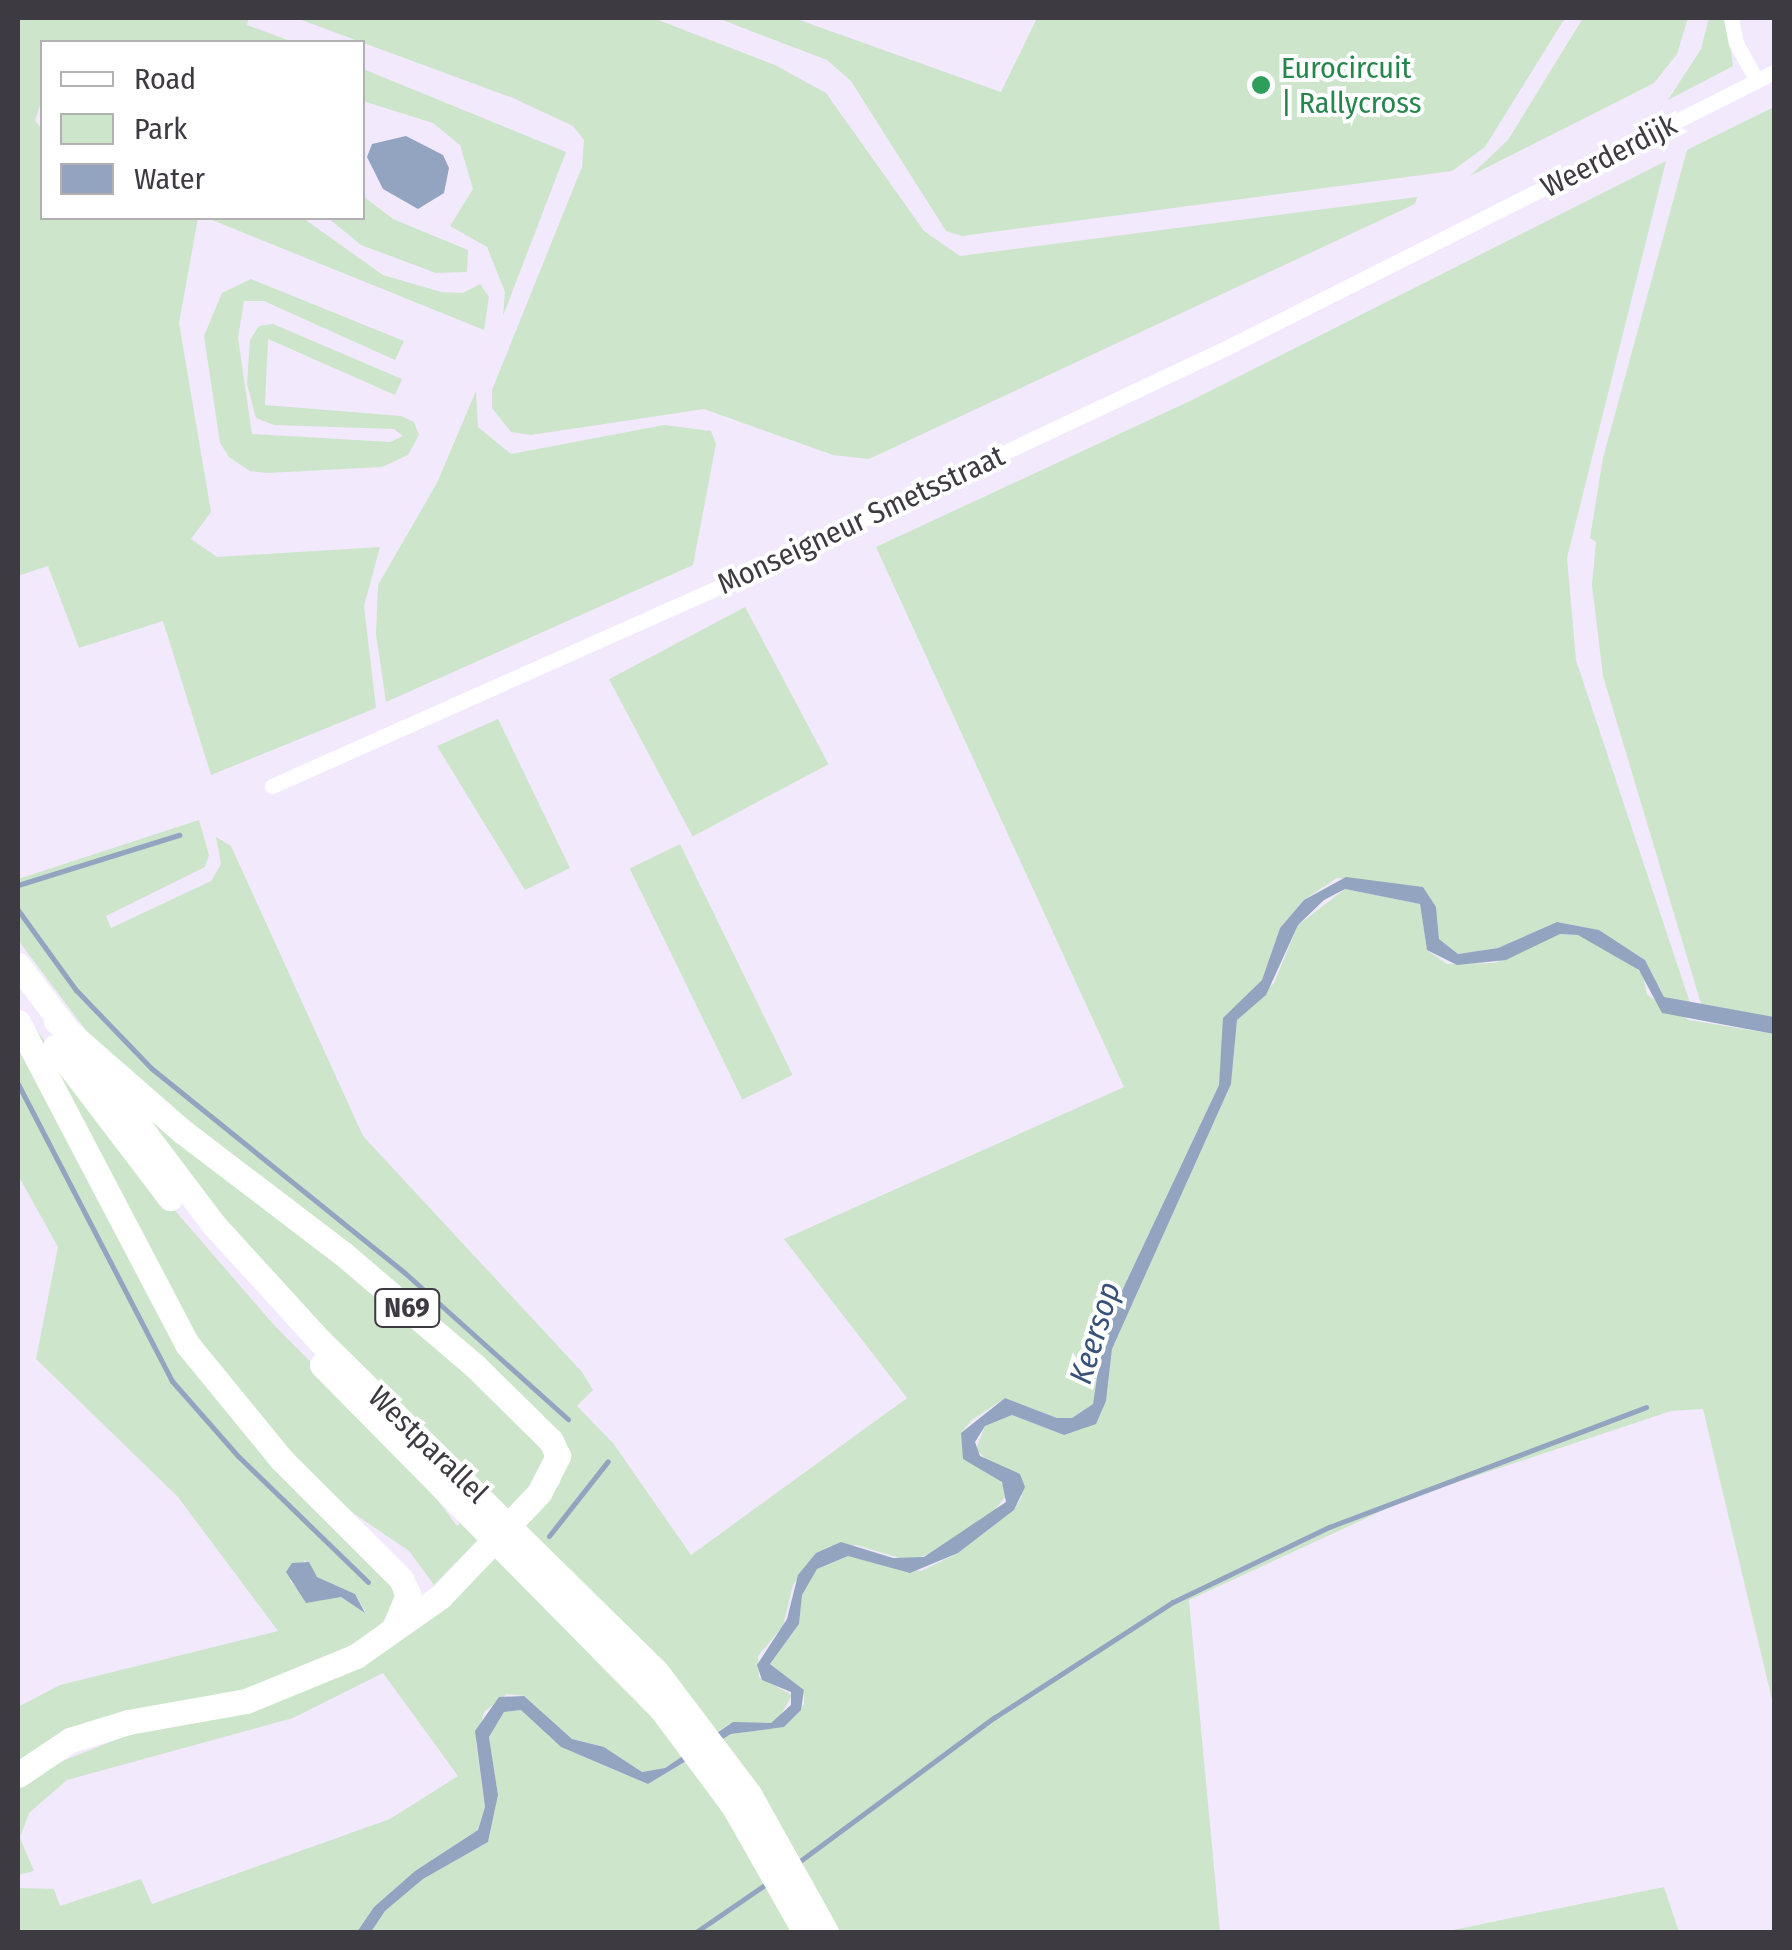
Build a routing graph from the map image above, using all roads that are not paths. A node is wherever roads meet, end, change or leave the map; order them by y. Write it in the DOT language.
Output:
graph roads {
  1 [pos="1731,18"];
  2 [pos="1774,72"];
  3 [pos="1758,81"];
  4 [pos="1444,242"];
  5 [pos="272,786"];
  6 [pos="18,964"];
  7 [pos="18,994"];
  8 [pos="56,1021"];
  9 [pos="18,1022"];
  10 [pos="465,1496"];
  11 [pos="395,1627"];
  12 [pos="18,1774"];
  13 [pos="805,1932"];
  14 [pos="826,1932"];
  1 -- 3 [label="street"];
  2 -- 3 [label="street, Weerderdijk"];
  3 -- 4 [label="street, Weerderdijk"];
  4 -- 5 [label="street, Monseigneur Smetsstraat"];
  6 -- 8 [label="main road, Westparallel / N69"];
  7 -- 10 [label="main road, Westparallel / N69"];
  8 -- 10 [label="main road, Westparallel / N69"];
  8 -- 11 [label="main road, N69"];
  9 -- 11 [label="main road"];
  10 -- 13 [label="main road, Westparallel / N69"];
  10 -- 14 [label="main road, Westparallel / N69"];
  11 -- 12 [label="main road, N69"];
}
